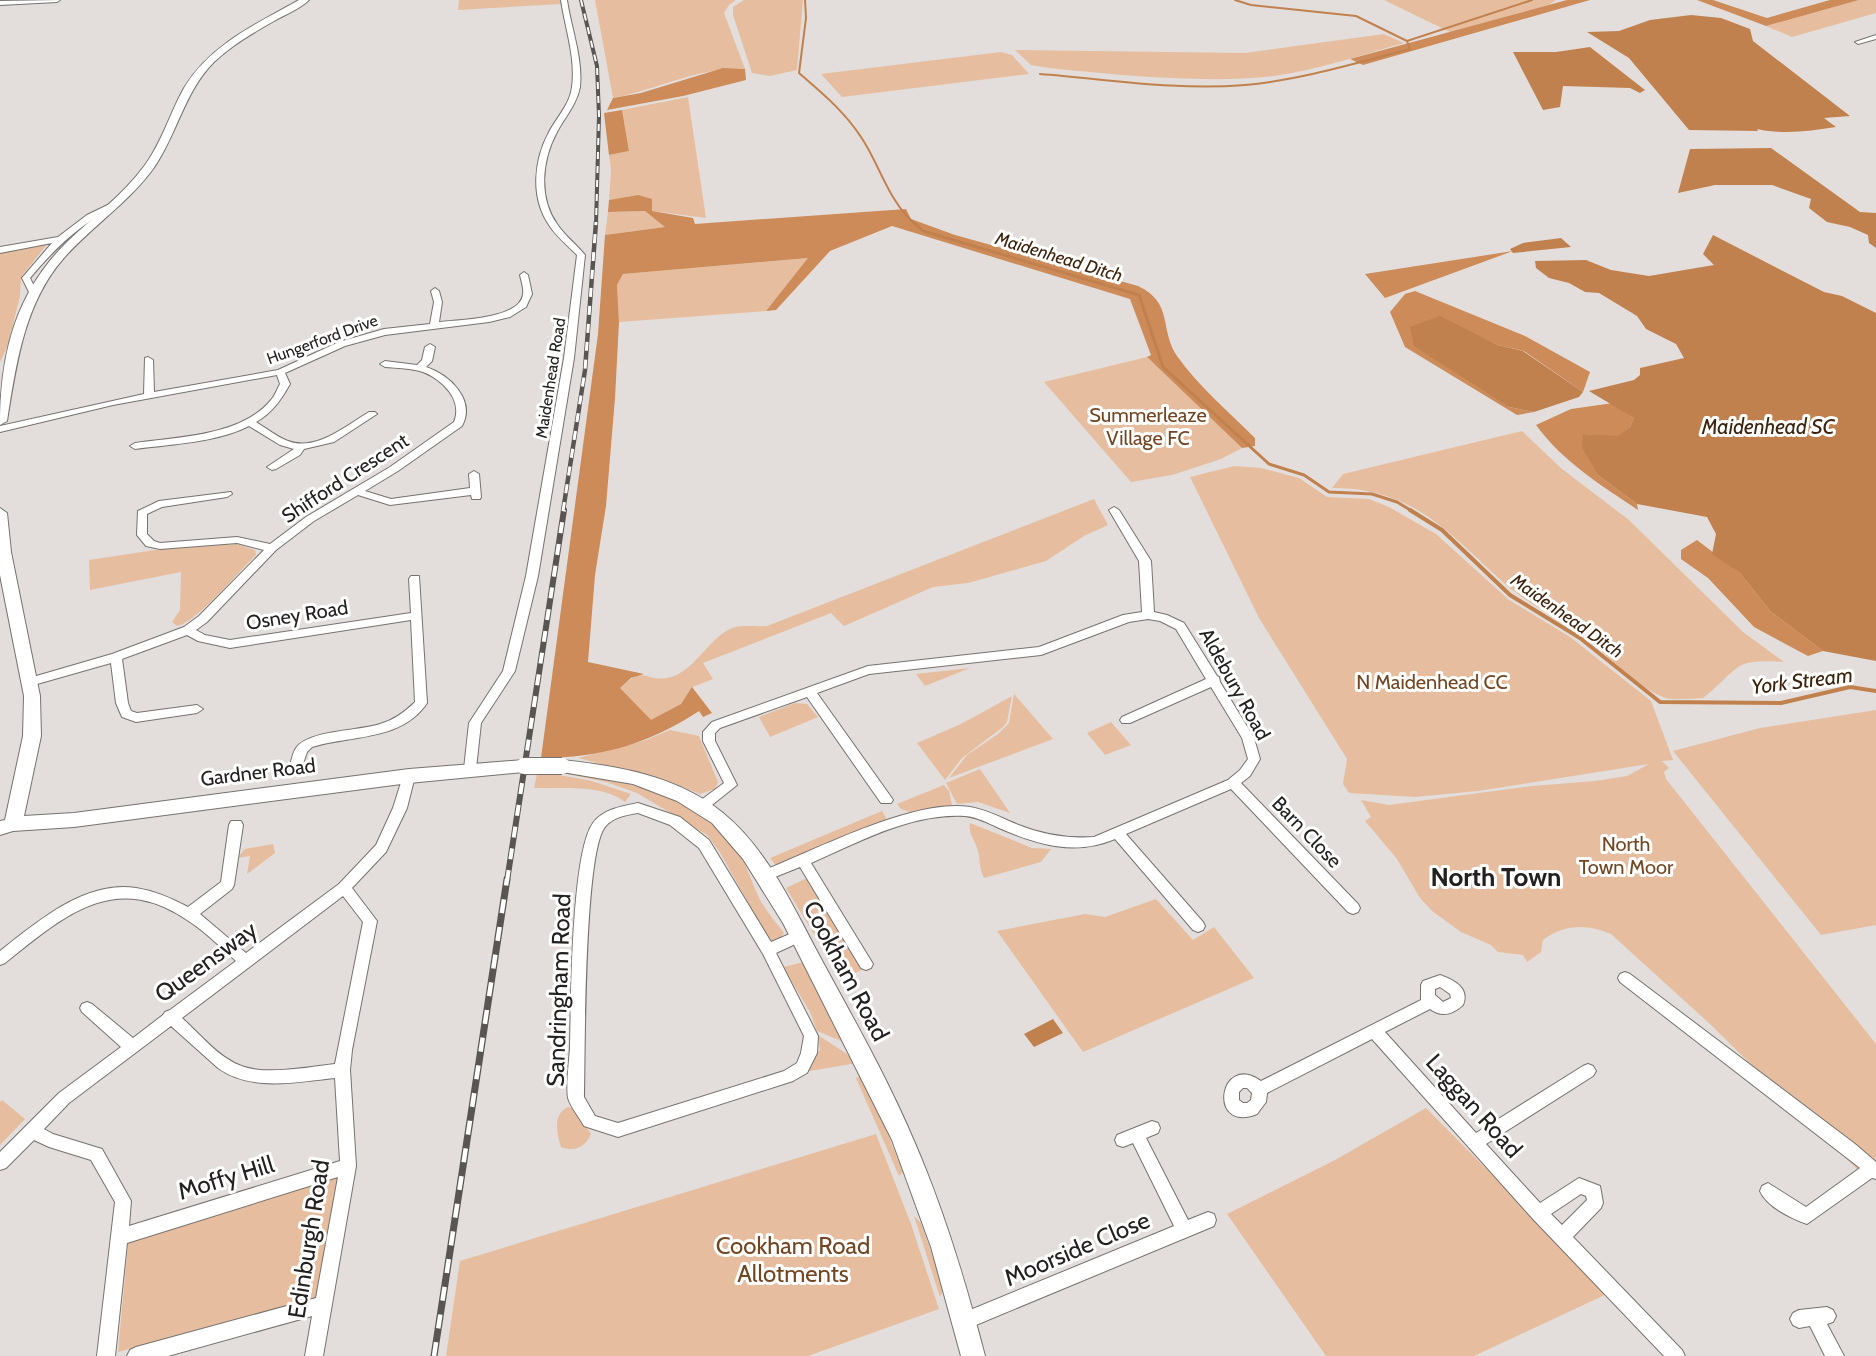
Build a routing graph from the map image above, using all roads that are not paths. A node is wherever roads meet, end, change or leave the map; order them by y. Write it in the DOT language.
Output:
graph roads {
  1 [pos="57,0"];
  2 [pos="305,0"];
  3 [pos="564,0"];
  4 [pos="0,3"];
  5 [pos="1876,37"];
  6 [pos="1858,42"];
  7 [pos="118,202"];
  8 [pos="60,239"];
  9 [pos="0,250"];
  10 [pos="524,274"];
  11 [pos="435,291"];
  12 [pos="34,294"];
  13 [pos="434,324"];
  14 [pos="430,347"];
  15 [pos="148,360"];
  16 [pos="386,364"];
  17 [pos="420,368"];
  18 [pos="280,372"];
  19 [pos="149,395"];
  20 [pos="372,414"];
  21 [pos="349,416"];
  22 [pos="0,421"];
  23 [pos="360,421"];
  24 [pos="250,422"];
  25 [pos="0,429"];
  26 [pos="135,446"];
  27 [pos="300,447"];
  28 [pos="272,467"];
  29 [pos="474,474"];
  30 [pos="356,491"];
  31 [pos="227,494"];
  32 [pos="1114,510"];
  33 [pos="0,513"];
  34 [pos="272,548"];
  35 [pos="415,579"];
  36 [pos="1148,615"];
  37 [pos="415,616"];
  38 [pos="188,630"];
  39 [pos="116,657"];
  40 [pos="1215,680"];
  41 [pos="30,682"];
  42 [pos="809,690"];
  43 [pos="197,710"];
  44 [pos="1126,720"];
  45 [pos="524,766"];
  46 [pos="470,769"];
  47 [pos="295,770"];
  48 [pos="409,776"];
  49 [pos="1233,783"];
  50 [pos="886,800"];
  51 [pos="702,806"];
  52 [pos="236,825"];
  53 [pos="6,826"];
  54 [pos="1118,834"];
  55 [pos="804,862"];
  56 [pos="765,876"];
  57 [pos="344,888"];
  58 [pos="1353,908"];
  59 [pos="189,914"];
  60 [pos="1198,926"];
  61 [pos="799,936"];
  62 [pos="768,950"];
  63 [pos="0,959"];
  64 [pos="245,961"];
  65 [pos="866,964"];
  66 [pos="1624,978"];
  67 [pos="1430,1002"];
  68 [pos="87,1008"];
  69 [pos="170,1016"];
  70 [pos="1374,1031"];
  71 [pos="130,1045"];
  72 [pos="342,1070"];
  73 [pos="1588,1071"];
  74 [pos="1258,1090"];
  75 [pos="31,1130"];
  76 [pos="1137,1134"];
  77 [pos="1475,1142"];
  78 [pos="0,1163"];
  79 [pos="348,1166"];
  80 [pos="1874,1171"];
  81 [pos="1768,1191"];
  82 [pos="1539,1213"];
  83 [pos="1208,1220"];
  84 [pos="1184,1230"];
  85 [pos="119,1237"];
  86 [pos="1562,1237"];
  87 [pos="324,1305"];
  88 [pos="1813,1318"];
  89 [pos="964,1321"];
  90 [pos="106,1356"];
  91 [pos="136,1356"];
  92 [pos="314,1356"];
  93 [pos="973,1356"];
  94 [pos="1676,1356"];
  95 [pos="1835,1356"];
  1 -- 4 [label="street"];
  2 -- 7 [label="main road"];
  3 -- 46 [label="street, Maidenhead Road"];
  5 -- 6 [label="street"];
  7 -- 8 [label="street"];
  7 -- 12 [label="main road"];
  8 -- 9 [label="street"];
  8 -- 12 [label="street"];
  10 -- 13 [label="street, Hungerford Drive"];
  11 -- 13 [label="street"];
  12 -- 22 [label="main road"];
  13 -- 18 [label="street, Hungerford Drive"];
  14 -- 17 [label="street"];
  15 -- 19 [label="street"];
  16 -- 17 [label="street, Shifford Crescent"];
  17 -- 30 [label="street, Shifford Crescent"];
  18 -- 19 [label="street, Hungerford Drive"];
  18 -- 24 [label="street"];
  19 -- 25 [label="street, Hungerford Drive"];
  20 -- 23 [label="street"];
  21 -- 23 [label="street"];
  23 -- 27 [label="street"];
  24 -- 26 [label="street"];
  24 -- 27 [label="street"];
  27 -- 28 [label="street"];
  29 -- 30 [label="street"];
  30 -- 34 [label="street, Shifford Crescent"];
  31 -- 34 [label="street"];
  32 -- 36 [label="street"];
  33 -- 41 [label="main road"];
  34 -- 38 [label="street, Shifford Crescent"];
  35 -- 37 [label="street"];
  36 -- 40 [label="street, Aldebury Road"];
  36 -- 42 [label="street"];
  37 -- 38 [label="street, Osney Road"];
  37 -- 47 [label="street"];
  38 -- 39 [label="street, Shifford Crescent"];
  39 -- 41 [label="street, Shifford Crescent"];
  39 -- 43 [label="street"];
  40 -- 44 [label="street"];
  40 -- 49 [label="street, Aldebury Road"];
  41 -- 53 [label="main road"];
  42 -- 50 [label="street"];
  42 -- 51 [label="street"];
  45 -- 46 [label="main road, Gardner Road"];
  45 -- 51 [label="main road, Cookham Road, bridge"];
  46 -- 48 [label="main road, Gardner Road"];
  48 -- 53 [label="main road, Gardner Road"];
  48 -- 57 [label="street, Queensway"];
  49 -- 54 [label="street, Aldebury Road"];
  49 -- 58 [label="street, Barn Close"];
  51 -- 56 [label="main road, Cookham Road"];
  52 -- 59 [label="street"];
  54 -- 55 [label="street, Aldebury Road"];
  54 -- 60 [label="street"];
  55 -- 56 [label="street, Aldebury Road"];
  55 -- 65 [label="street"];
  56 -- 61 [label="main road, Cookham Road"];
  57 -- 64 [label="street, Queensway"];
  57 -- 72 [label="street, Edinburgh Road"];
  59 -- 63 [label="street"];
  59 -- 64 [label="street"];
  61 -- 62 [label="street"];
  61 -- 89 [label="main road, Cookham Road"];
  62 -- 62 [label="street, Sandringham Road"];
  64 -- 69 [label="street, Queensway"];
  66 -- 80 [label="street"];
  67 -- 70 [label="street"];
  68 -- 71 [label="street"];
  69 -- 71 [label="street, Queensway"];
  69 -- 72 [label="street"];
  70 -- 74 [label="street"];
  70 -- 77 [label="street, Laggan Road"];
  71 -- 75 [label="street, Queensway"];
  72 -- 79 [label="street, Edinburgh Road"];
  73 -- 77 [label="street"];
  75 -- 78 [label="street, Queensway"];
  75 -- 85 [label="street"];
  76 -- 84 [label="street"];
  77 -- 82 [label="street, Laggan Road"];
  79 -- 85 [label="street, Moffy Hill"];
  79 -- 87 [label="street, Edinburgh Road"];
  80 -- 81 [label="street"];
  82 -- 86 [label="street, Laggan Road"];
  82 -- 86 [label="street"];
  83 -- 84 [label="street, Moorside Close"];
  84 -- 89 [label="street, Moorside Close"];
  85 -- 90 [label="street"];
  86 -- 94 [label="street, Laggan Road"];
  87 -- 91 [label="street"];
  87 -- 92 [label="street, Edinburgh Road"];
  88 -- 95 [label="street"];
  89 -- 93 [label="main road, Cookham Road"];
}
